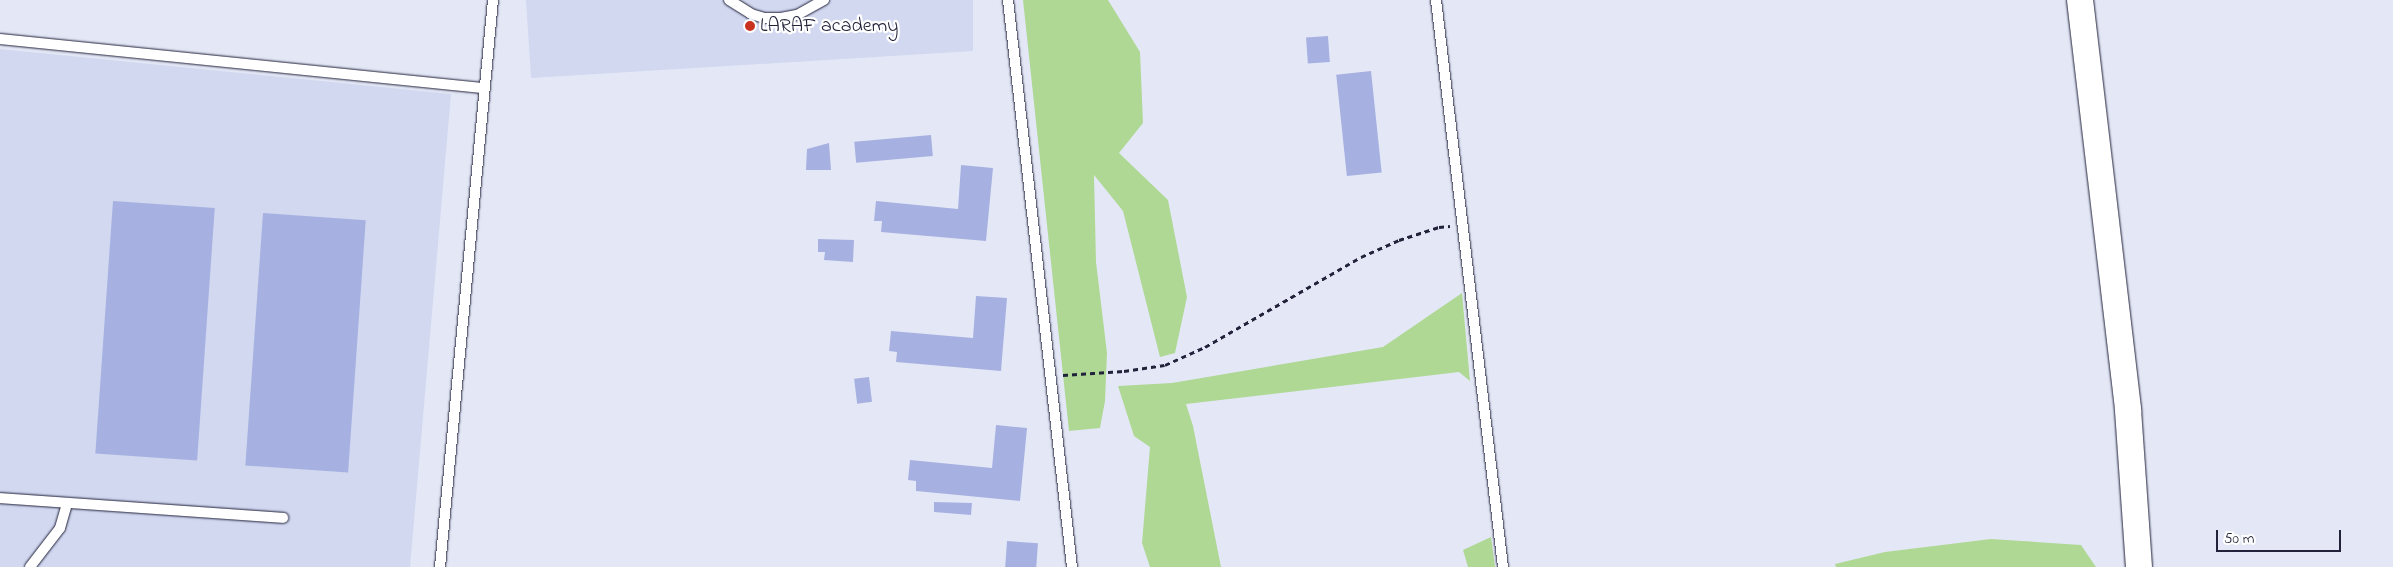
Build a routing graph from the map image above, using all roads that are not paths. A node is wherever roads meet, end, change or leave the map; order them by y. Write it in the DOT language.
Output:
graph roads {
  1 [pos="493,0"];
  2 [pos="729,0"];
  3 [pos="824,0"];
  4 [pos="1008,0"];
  5 [pos="1436,0"];
  6 [pos="2080,0"];
  7 [pos="0,39"];
  8 [pos="485,88"];
  9 [pos="0,498"];
  10 [pos="67,503"];
  11 [pos="284,518"];
  12 [pos="30,567"];
  13 [pos="440,567"];
  14 [pos="1072,567"];
  15 [pos="1503,567"];
  16 [pos="2139,567"];
  1 -- 8 [label="lane"];
  2 -- 3 [label="lane"];
  4 -- 14 [label="lane"];
  5 -- 15 [label="lane"];
  6 -- 16 [label="street"];
  7 -- 8 [label="lane"];
  8 -- 13 [label="lane"];
  9 -- 10 [label="lane"];
  10 -- 11 [label="lane"];
  10 -- 12 [label="lane"];
}
